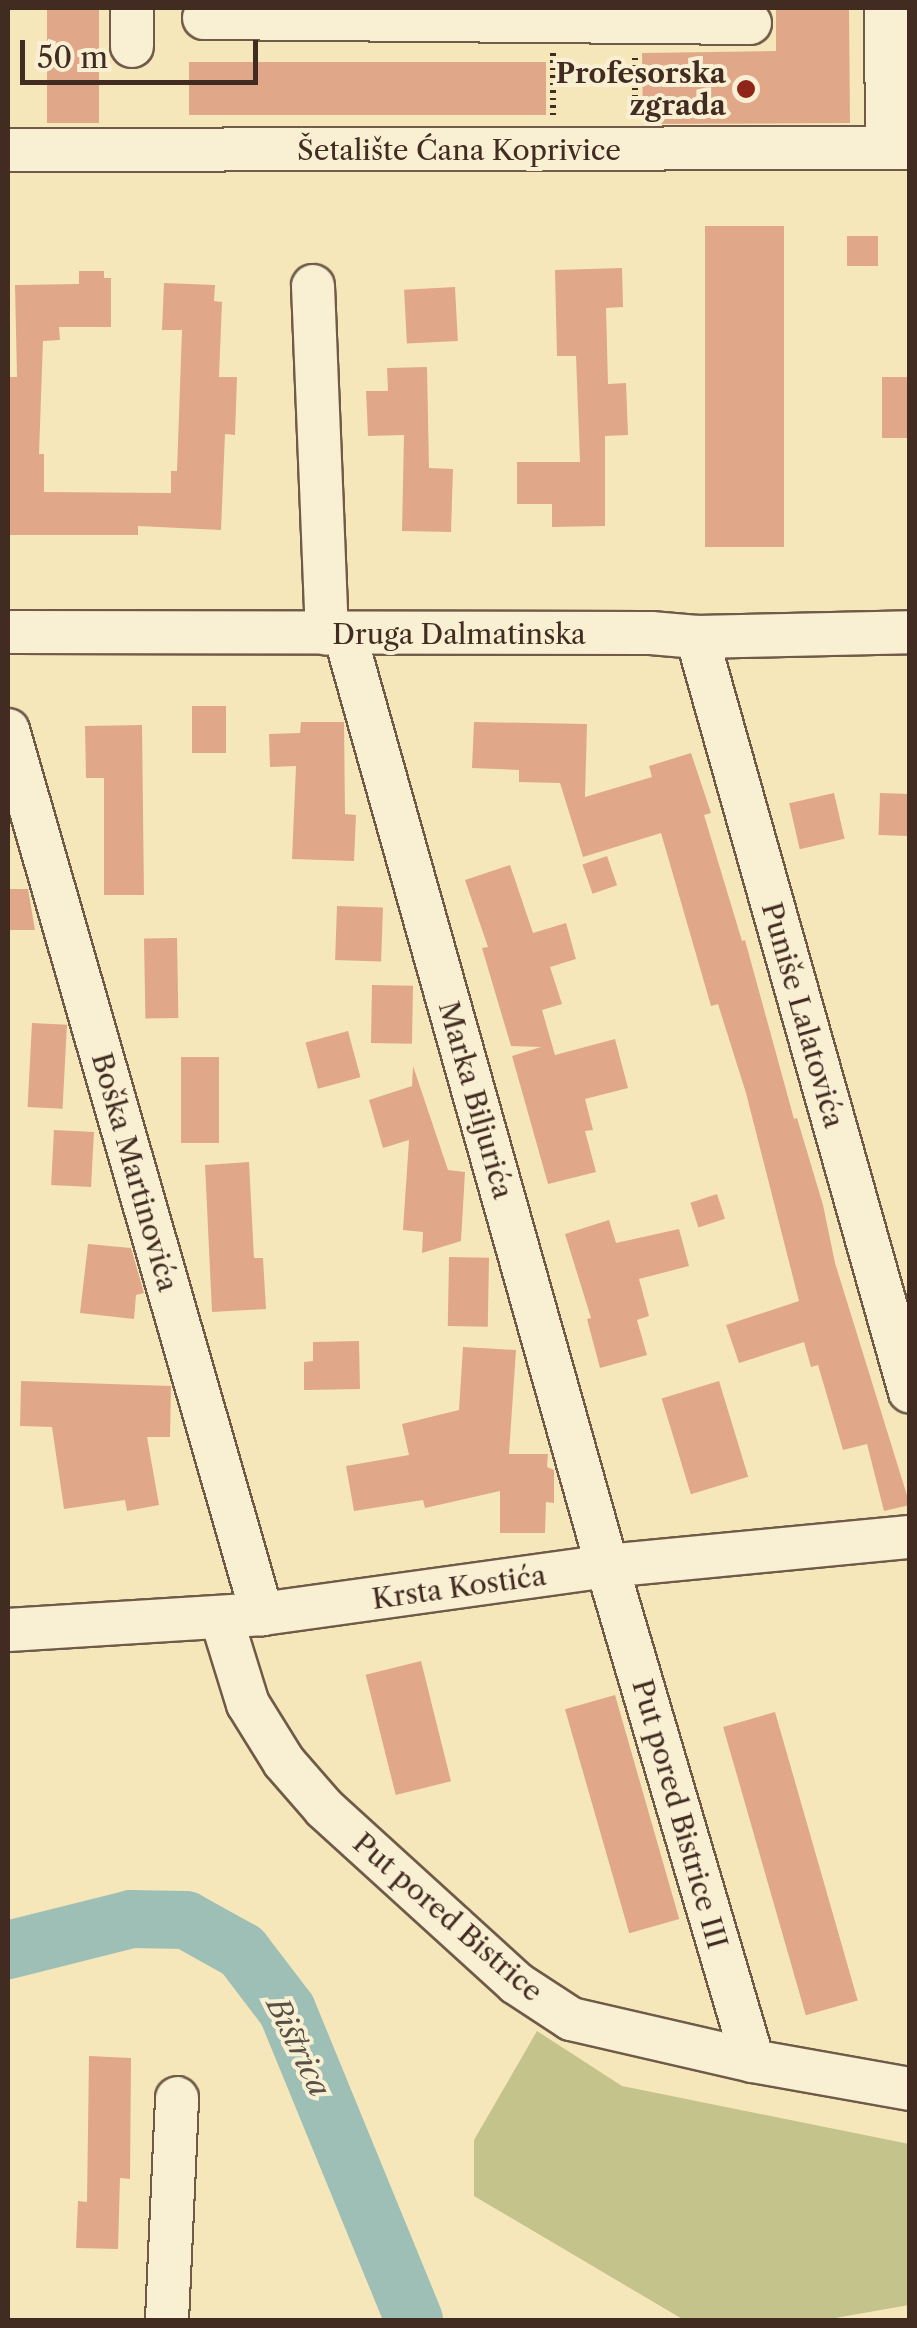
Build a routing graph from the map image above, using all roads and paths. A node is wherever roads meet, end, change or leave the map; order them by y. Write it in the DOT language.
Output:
graph roads {
  1 [pos="886,8"];
  2 [pos="348,13"];
  3 [pos="204,18"];
  4 [pos="750,23"];
  5 [pos="552,47"];
  6 [pos="635,47"];
  7 [pos="898,148"];
  8 [pos="8,150"];
  9 [pos="553,150"];
  10 [pos="636,150"];
  11 [pos="314,286"];
  12 [pos="8,632"];
  13 [pos="910,632"];
  14 [pos="336,634"];
  15 [pos="696,637"];
  16 [pos="8,730"];
  17 [pos="910,1392"];
  18 [pos="910,1537"];
  19 [pos="608,1566"];
  20 [pos="262,1614"];
  21 [pos="220,1617"];
  22 [pos="8,1630"];
  23 [pos="752,2062"];
  24 [pos="910,2089"];
  25 [pos="177,2098"];
  26 [pos="167,2320"];
  1 -- 7 [label="street"];
  2 -- 3 [label="street"];
  2 -- 4 [label="street"];
  5 -- 9 [label="path"];
  6 -- 10 [label="path"];
  7 -- 10 [label="street, Šetalište Ćana Koprivice"];
  8 -- 9 [label="street, Šetalište Ćana Koprivice"];
  9 -- 10 [label="street, Šetalište Ćana Koprivice"];
  11 -- 14 [label="street, Marka Biljurića"];
  12 -- 14 [label="street, Druga Dalmatinska"];
  13 -- 15 [label="street, Druga Dalmatinska"];
  14 -- 15 [label="street, Druga Dalmatinska"];
  14 -- 19 [label="street, Marka Biljurića"];
  15 -- 17 [label="street, Puniše Lalatovića"];
  16 -- 20 [label="street, Boška Martinovića"];
  18 -- 19 [label="street, Krsta Kostića"];
  19 -- 20 [label="street, Krsta Kostića"];
  19 -- 23 [label="street, Put pored Bistrice III"];
  20 -- 21 [label="street, Krsta Kostića"];
  21 -- 22 [label="street, Krsta Kostića"];
  21 -- 23 [label="street, Put pored Bistrice"];
  23 -- 24 [label="street, Put pored Bistrice"];
  25 -- 26 [label="street"];
}
